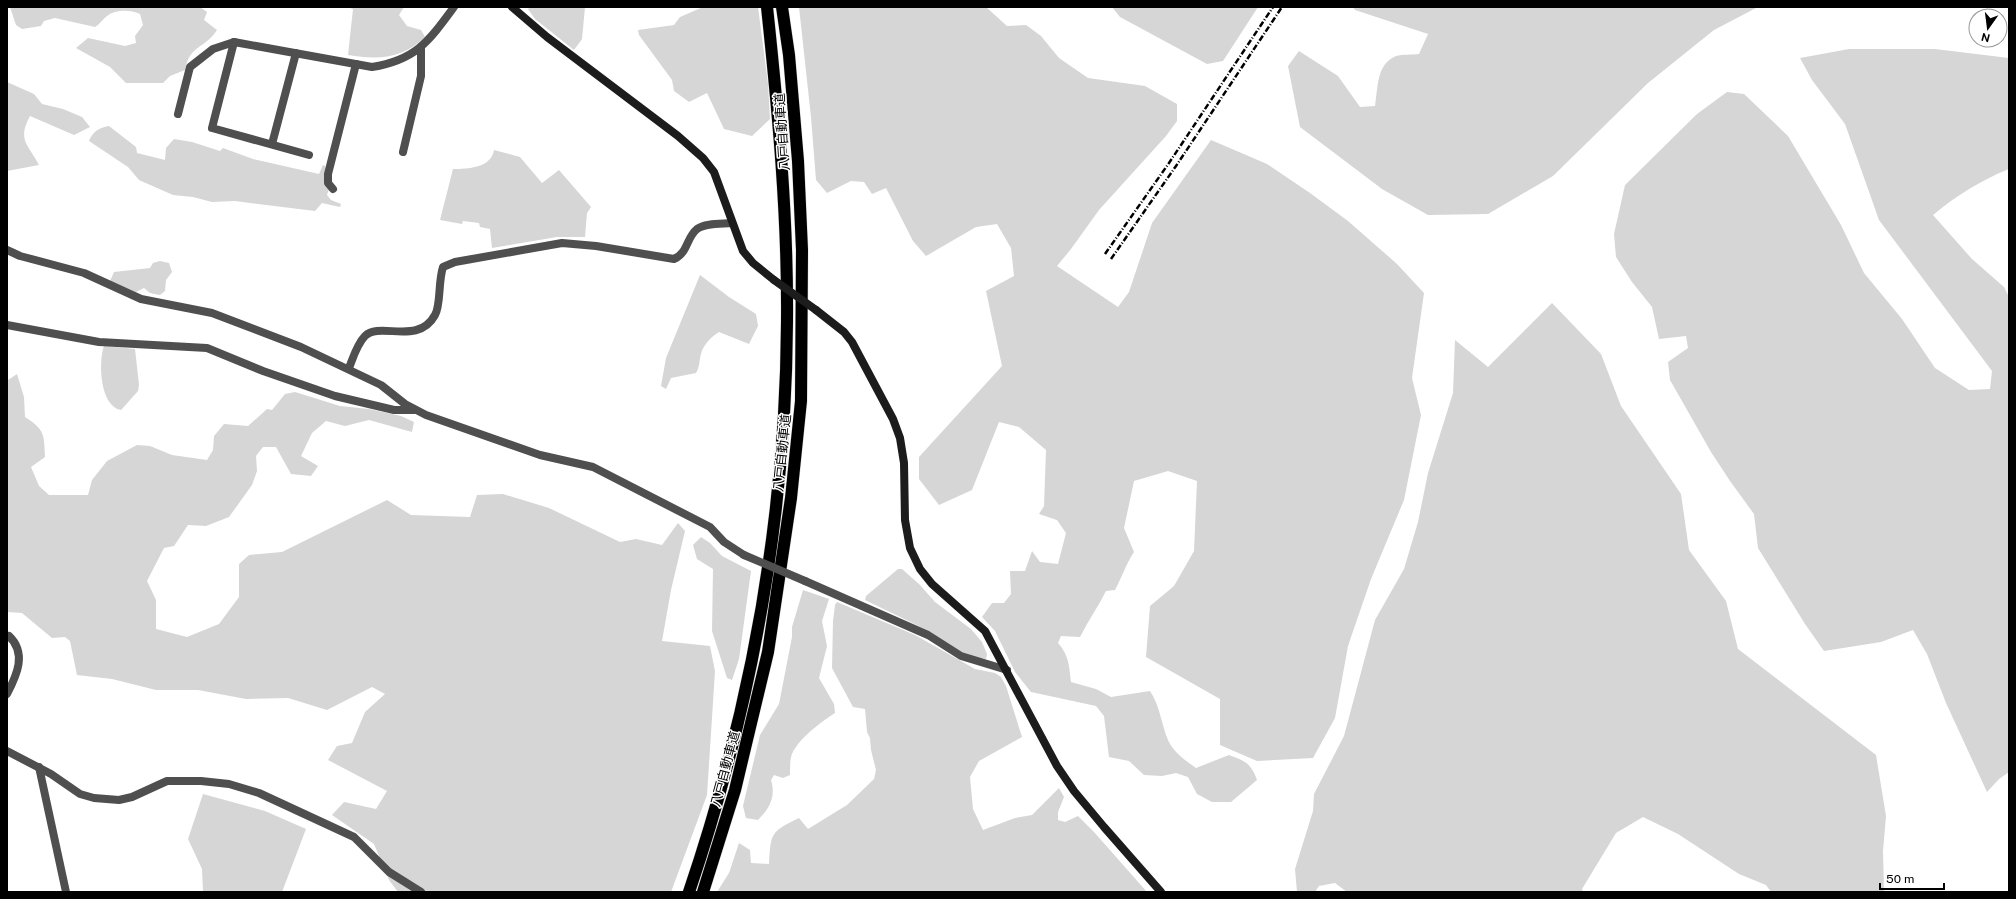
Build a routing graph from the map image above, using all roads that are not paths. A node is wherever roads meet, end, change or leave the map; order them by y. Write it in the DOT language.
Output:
graph roads {
  1 [pos="454,7"];
  2 [pos="512,7"];
  3 [pos="767,7"];
  4 [pos="782,7"];
  5 [pos="234,42"];
  6 [pos="421,47"];
  7 [pos="296,53"];
  8 [pos="356,64"];
  9 [pos="178,114"];
  10 [pos="272,144"];
  11 [pos="403,152"];
  12 [pos="309,155"];
  13 [pos="332,189"];
  14 [pos="732,223"];
  15 [pos="7,250"];
  16 [pos="7,325"];
  17 [pos="349,368"];
  18 [pos="414,410"];
  19 [pos="9,636"];
  20 [pos="1007,670"];
  21 [pos="7,694"];
  22 [pos="7,751"];
  23 [pos="39,767"];
  24 [pos="66,892"];
  25 [pos="421,892"];
  26 [pos="689,892"];
  27 [pos="703,892"];
  28 [pos="1161,892"];
  1 -- 6 [label="street"];
  2 -- 14 [label="street"];
  3 -- 26 [label="highway, 八戸自動車道"];
  4 -- 27 [label="highway, 八戸自動車道"];
  5 -- 7 [label="street"];
  5 -- 9 [label="street"];
  5 -- 10 [label="street"];
  6 -- 8 [label="street"];
  6 -- 11 [label="street"];
  7 -- 8 [label="street"];
  7 -- 10 [label="street"];
  8 -- 13 [label="street"];
  10 -- 12 [label="street"];
  14 -- 17 [label="street"];
  14 -- 20 [label="street, bridge"];
  15 -- 17 [label="street"];
  16 -- 18 [label="street"];
  17 -- 18 [label="street"];
  18 -- 20 [label="street, bridge"];
  19 -- 21 [label="street"];
  20 -- 28 [label="street"];
  22 -- 23 [label="street"];
  23 -- 24 [label="street"];
  23 -- 25 [label="street"];
}
